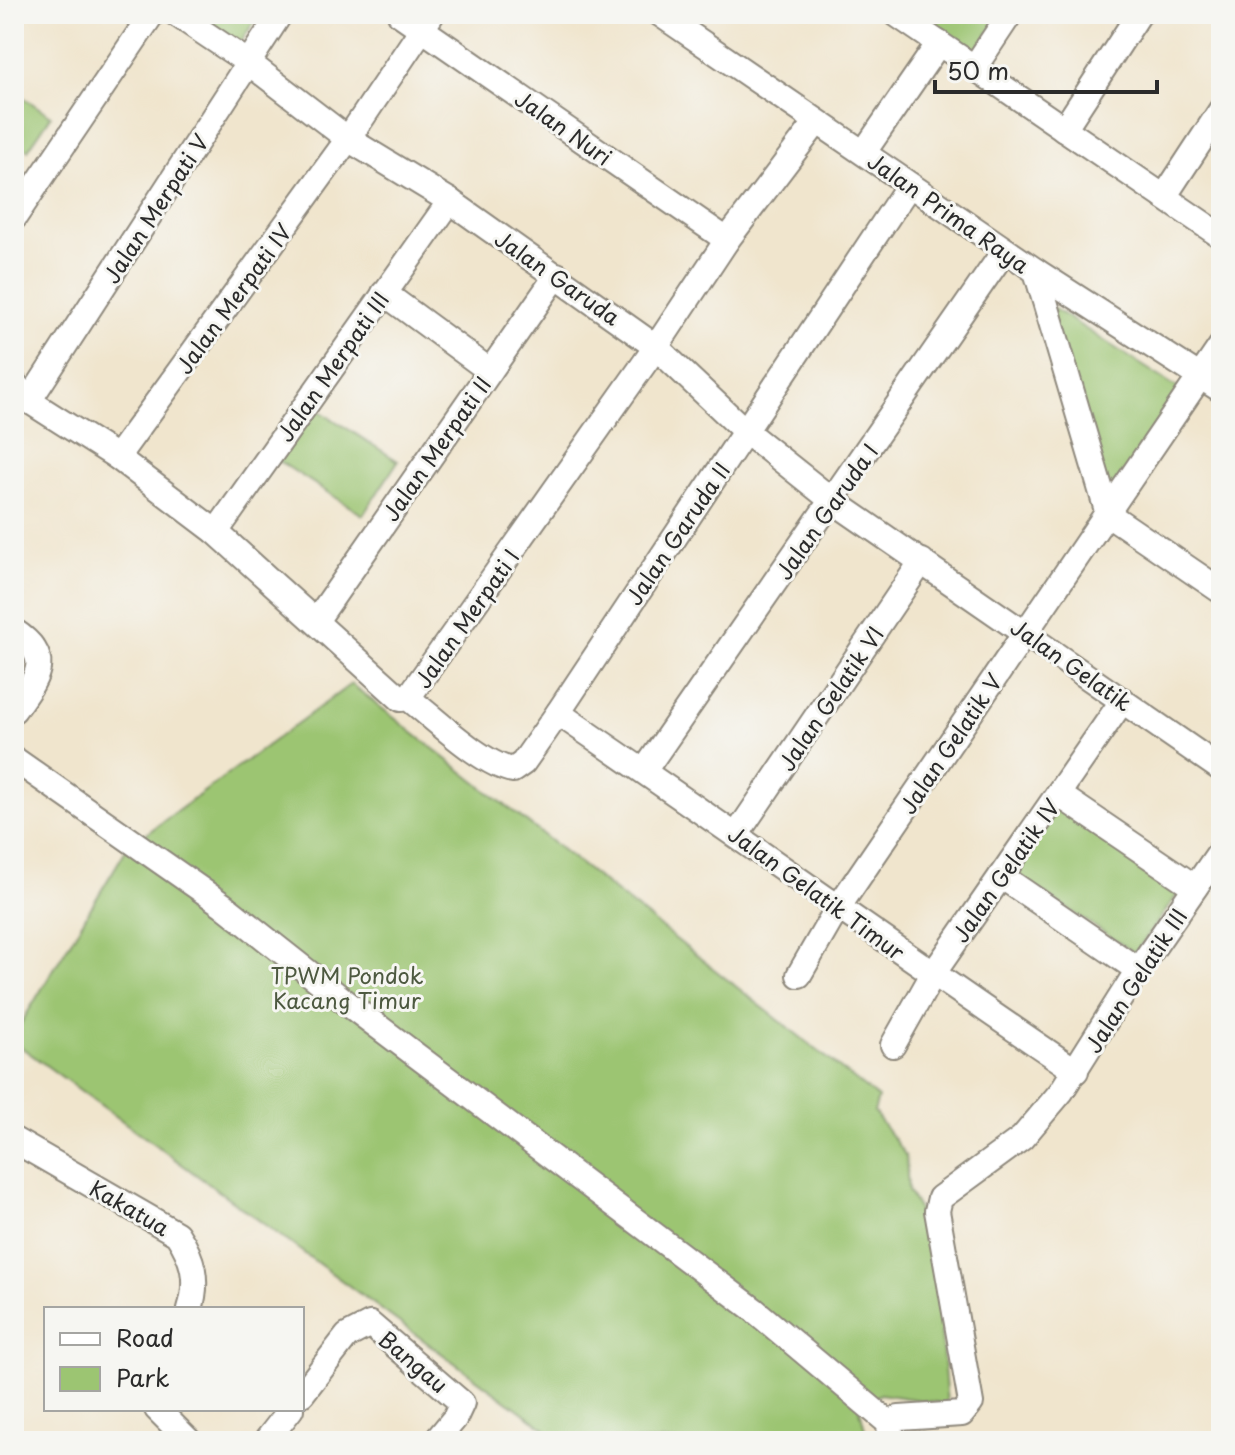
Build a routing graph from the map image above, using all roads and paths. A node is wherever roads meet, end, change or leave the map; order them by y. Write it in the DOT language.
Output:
graph roads {
  1 [pos="152,14"];
  2 [pos="176,14"];
  3 [pos="280,14"];
  4 [pos="400,14"];
  5 [pos="660,14"];
  6 [pos="1010,14"];
  7 [pos="1139,14"];
  8 [pos="903,16"];
  9 [pos="427,21"];
  10 [pos="939,43"];
  11 [pos="249,63"];
  12 [pos="974,68"];
  13 [pos="1221,110"];
  14 [pos="816,123"];
  15 [pos="1064,129"];
  16 [pos="348,139"];
  17 [pos="864,152"];
  18 [pos="909,185"];
  19 [pos="1164,197"];
  20 [pos="450,201"];
  21 [pos="14,218"];
  22 [pos="1221,236"];
  23 [pos="727,240"];
  24 [pos="1005,250"];
  25 [pos="1036,271"];
  26 [pos="557,275"];
  27 [pos="384,293"];
  28 [pos="1221,346"];
  29 [pos="656,347"];
  30 [pos="490,371"];
  31 [pos="1200,377"];
  32 [pos="1221,390"];
  33 [pos="22,392"];
  34 [pos="745,431"];
  35 [pos="117,457"];
  36 [pos="833,501"];
  37 [pos="1108,514"];
  38 [pos="216,532"];
  39 [pos="922,561"];
  40 [pos="1221,591"];
  41 [pos="316,621"];
  42 [pos="14,631"];
  43 [pos="1026,631"];
  44 [pos="408,698"];
  45 [pos="1123,700"];
  46 [pos="14,710"];
  47 [pos="558,713"];
  48 [pos="14,759"];
  49 [pos="1221,769"];
  50 [pos="644,771"];
  51 [pos="1058,794"];
  52 [pos="737,834"];
  53 [pos="1221,850"];
  54 [pos="1001,876"];
  55 [pos="1195,887"];
  56 [pos="837,909"];
  57 [pos="1138,970"];
  58 [pos="933,974"];
  59 [pos="799,975"];
  60 [pos="893,1045"];
  61 [pos="1076,1071"];
  62 [pos="14,1140"];
  63 [pos="190,1307"];
  64 [pos="304,1391"];
  65 [pos="159,1411"];
  66 [pos="289,1411"];
  67 [pos="890,1433"];
  68 [pos="189,1441"];
  69 [pos="266,1441"];
  70 [pos="436,1441"];
  1 -- 21 [label="street"];
  2 -- 11 [label="street, Jalan Garuda"];
  3 -- 11 [label="street, Jalan Merpati V"];
  4 -- 9 [label="street, Jalan Nuri"];
  5 -- 14 [label="street, Jalan Prima Raya"];
  6 -- 12 [label="street"];
  7 -- 15 [label="street"];
  8 -- 10 [label="street"];
  9 -- 16 [label="street, Jalan Merpati IV"];
  9 -- 23 [label="street, Jalan Nuri"];
  10 -- 12 [label="street"];
  10 -- 17 [label="street"];
  11 -- 16 [label="street, Jalan Garuda"];
  11 -- 33 [label="street, Jalan Merpati V"];
  12 -- 15 [label="street"];
  13 -- 19 [label="street"];
  14 -- 17 [label="street, Jalan Prima Raya"];
  14 -- 23 [label="street, Jalan Merpati I"];
  15 -- 19 [label="street"];
  16 -- 20 [label="street, Jalan Garuda"];
  16 -- 35 [label="street, Jalan Merpati IV"];
  17 -- 18 [label="street, Jalan Prima Raya"];
  18 -- 24 [label="street, Jalan Prima Raya"];
  18 -- 34 [label="street, Jalan Garuda II"];
  19 -- 22 [label="street"];
  20 -- 26 [label="street, Jalan Garuda"];
  20 -- 27 [label="street, Jalan Merpati III"];
  23 -- 29 [label="street, Jalan Merpati I"];
  24 -- 25 [label="street, Jalan Prima Raya"];
  24 -- 36 [label="street, Jalan Garuda I"];
  25 -- 31 [label="street"];
  25 -- 37 [label="street, Jalan Prima Raya"];
  26 -- 29 [label="street, Jalan Garuda"];
  26 -- 30 [label="street, Jalan Merpati II"];
  27 -- 30 [label="street"];
  27 -- 38 [label="street, Jalan Merpati III"];
  28 -- 31 [label="street, Jalan Gelatik V"];
  29 -- 34 [label="street, Jalan Garuda"];
  29 -- 44 [label="street, Jalan Merpati I"];
  30 -- 41 [label="street, Jalan Merpati II"];
  31 -- 32 [label="street"];
  31 -- 37 [label="street, Jalan Gelatik V"];
  33 -- 35 [label="street, Jalan Merpati I"];
  34 -- 36 [label="street, Jalan Garuda"];
  34 -- 47 [label="street, Jalan Garuda II"];
  35 -- 38 [label="street, Jalan Merpati I"];
  36 -- 39 [label="street, Jalan Garuda"];
  36 -- 50 [label="street, Jalan Garuda I"];
  37 -- 40 [label="street"];
  37 -- 43 [label="street, Jalan Gelatik V"];
  38 -- 41 [label="street, Jalan Merpati I"];
  39 -- 43 [label="street, Jalan Gelatik"];
  39 -- 52 [label="street, Jalan Gelatik VI"];
  41 -- 44 [label="street, Jalan Merpati I"];
  42 -- 46 [label="street"];
  43 -- 45 [label="street, Jalan Gelatik"];
  43 -- 56 [label="street, Jalan Gelatik V"];
  44 -- 47 [label="street, Jalan Garuda II"];
  45 -- 49 [label="street, Jalan Gelatik"];
  45 -- 51 [label="street, Jalan Gelatik IV"];
  47 -- 50 [label="street, Jalan Gelatik Timur"];
  48 -- 67 [label="street"];
  50 -- 52 [label="street, Jalan Gelatik Timur"];
  51 -- 54 [label="street, Jalan Gelatik IV"];
  51 -- 55 [label="street"];
  52 -- 56 [label="street, Jalan Gelatik Timur"];
  53 -- 55 [label="street, Jalan Gelatik III"];
  54 -- 57 [label="street"];
  54 -- 58 [label="street, Jalan Gelatik IV"];
  55 -- 57 [label="street, Jalan Gelatik III"];
  56 -- 58 [label="street, Jalan Gelatik Timur"];
  56 -- 59 [label="street, Jalan Gelatik V"];
  57 -- 61 [label="street, Jalan Gelatik III"];
  58 -- 60 [label="street, Jalan Gelatik IV"];
  58 -- 61 [label="street, Jalan Gelatik Timur"];
  61 -- 67 [label="street, Jalan Gelatik III"];
  62 -- 63 [label="street, Kakatua"];
  64 -- 70 [label="street, Bangau"];
  65 -- 68 [label="street"];
  66 -- 69 [label="street"];
}
